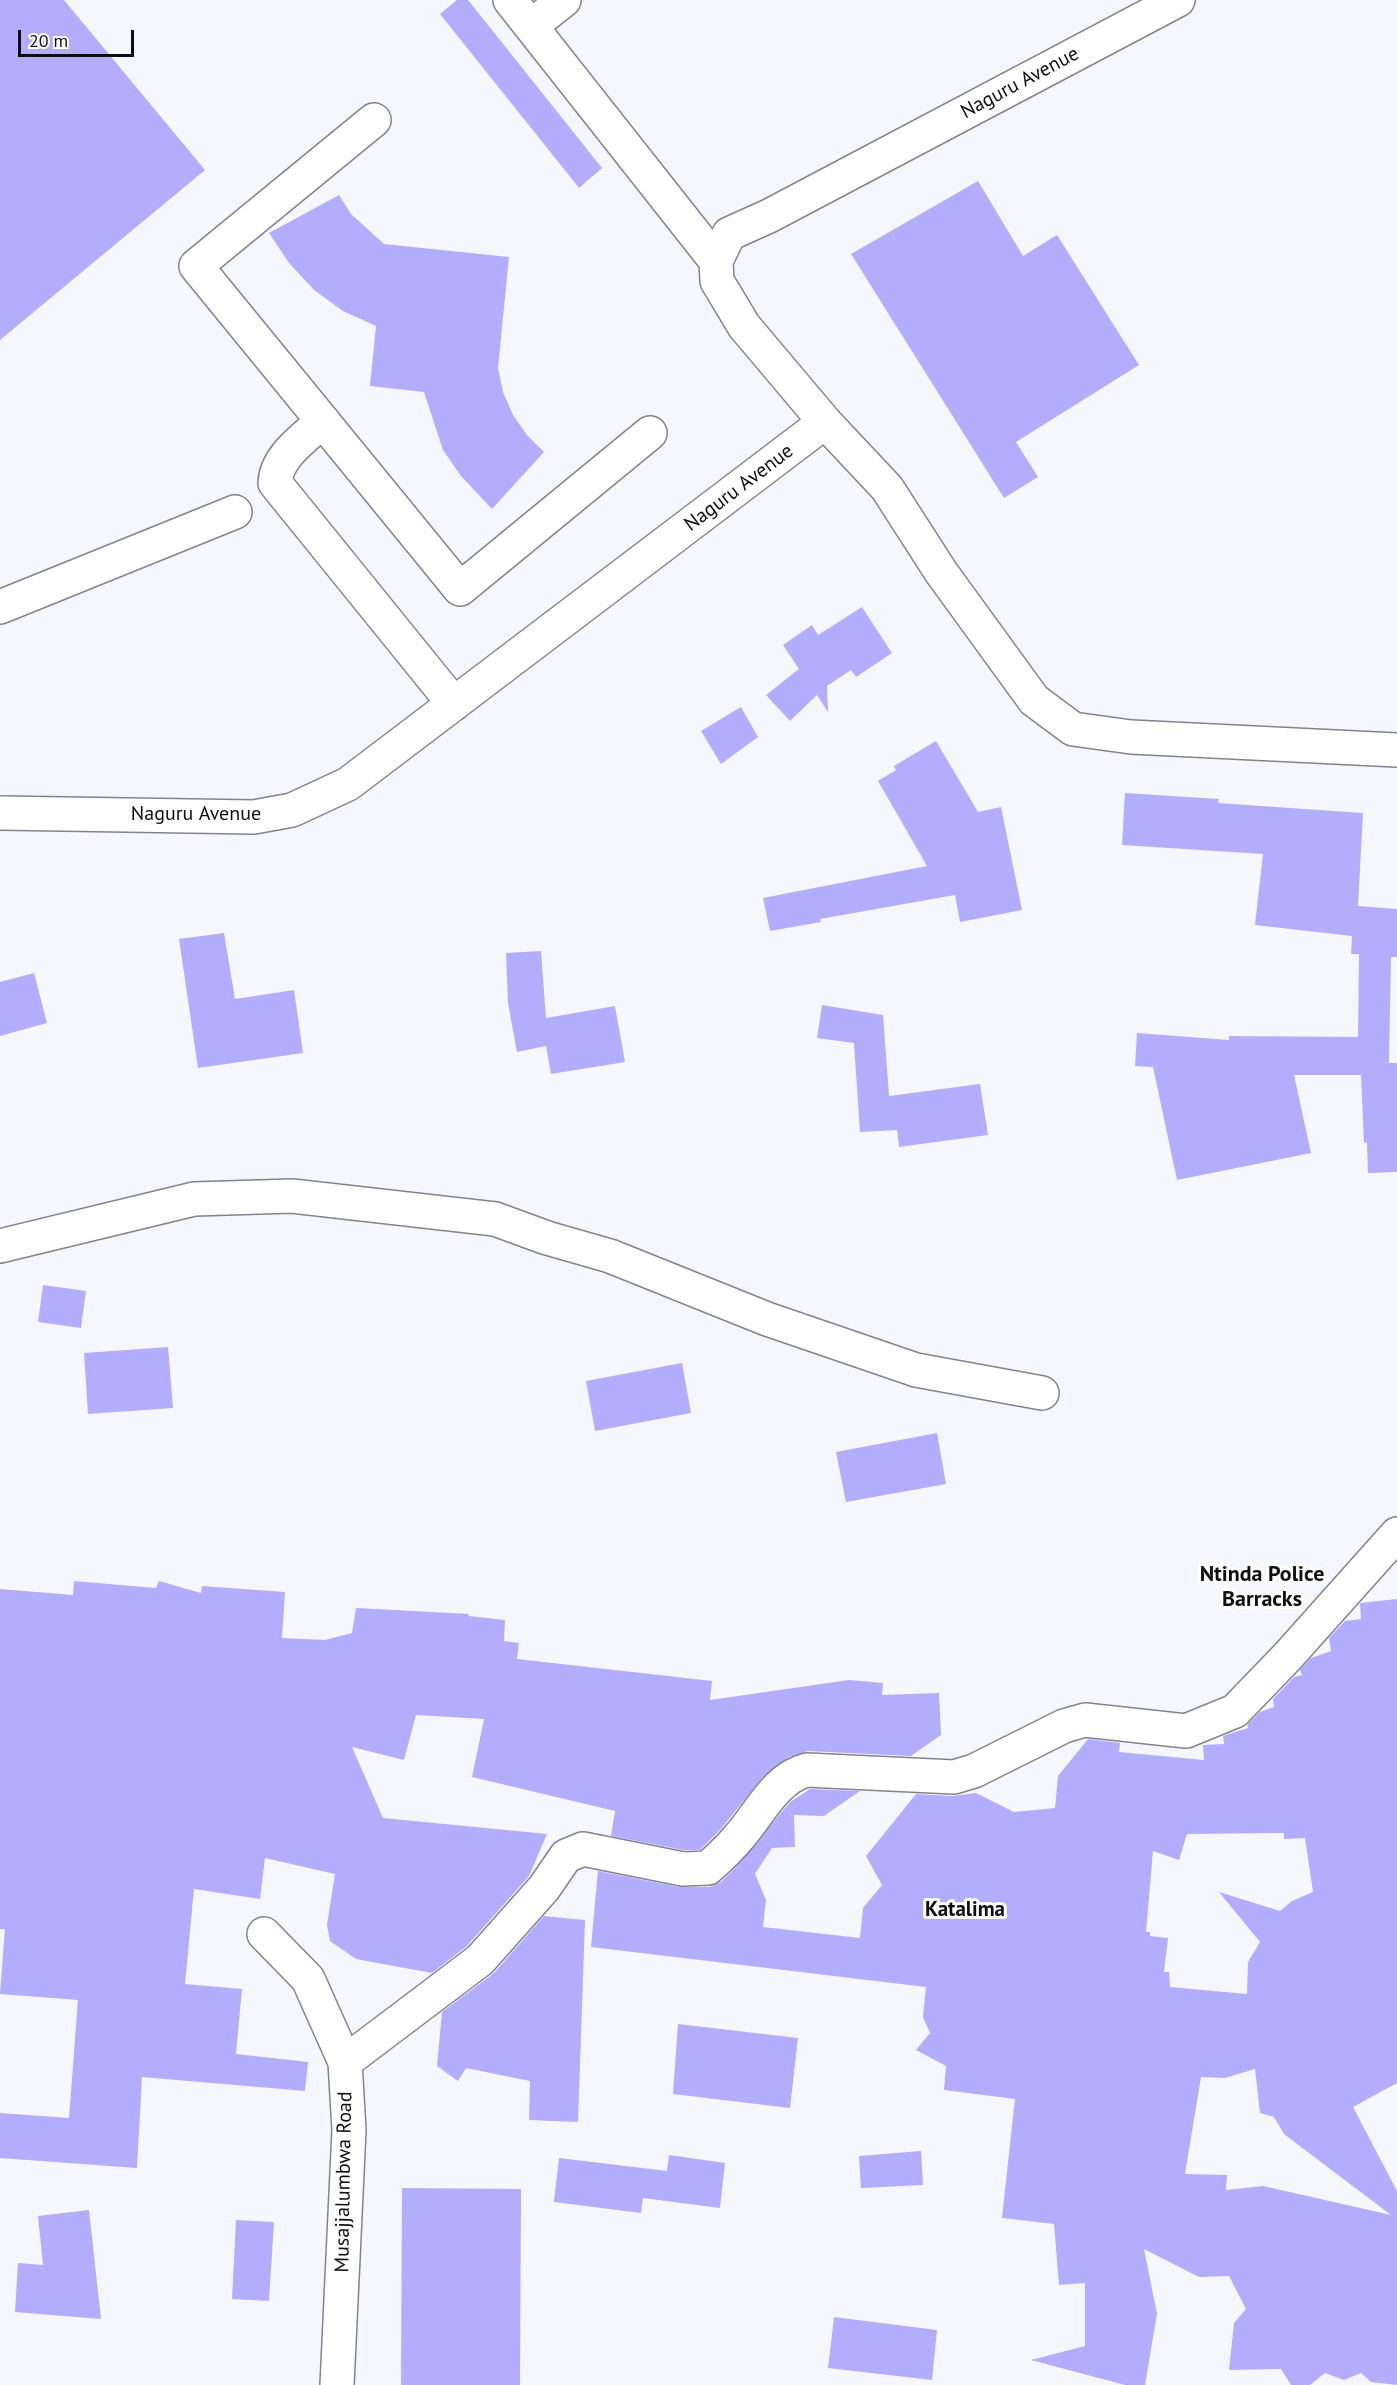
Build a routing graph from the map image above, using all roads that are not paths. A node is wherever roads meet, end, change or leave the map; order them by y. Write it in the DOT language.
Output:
graph roads {
  1 [pos="510,0"];
  2 [pos="564,0"];
  3 [pos="1167,3"];
  4 [pos="531,26"];
  5 [pos="374,120"];
  6 [pos="716,261"];
  7 [pos="322,421"];
  8 [pos="825,422"];
  9 [pos="650,433"];
  10 [pos="235,512"];
  11 [pos="0,607"];
  12 [pos="454,704"];
  13 [pos="1397,750"];
  14 [pos="0,813"];
  15 [pos="0,1246"];
  16 [pos="1042,1393"];
  17 [pos="1397,1534"];
  18 [pos="264,1934"];
  19 [pos="345,2062"];
  20 [pos="337,2385"];
  1 -- 4 [label="street"];
  2 -- 4 [label="street"];
  3 -- 6 [label="street, Naguru Avenue"];
  4 -- 6 [label="street"];
  5 -- 7 [label="street"];
  6 -- 8 [label="street"];
  7 -- 9 [label="street"];
  7 -- 12 [label="street"];
  8 -- 12 [label="street, Naguru Avenue"];
  8 -- 13 [label="street"];
  10 -- 11 [label="street"];
  12 -- 14 [label="street, Naguru Avenue"];
  15 -- 16 [label="street"];
  17 -- 19 [label="street"];
  18 -- 19 [label="street, Musajjalumbwa Road"];
  19 -- 20 [label="street, Musajjalumbwa Road"];
}
